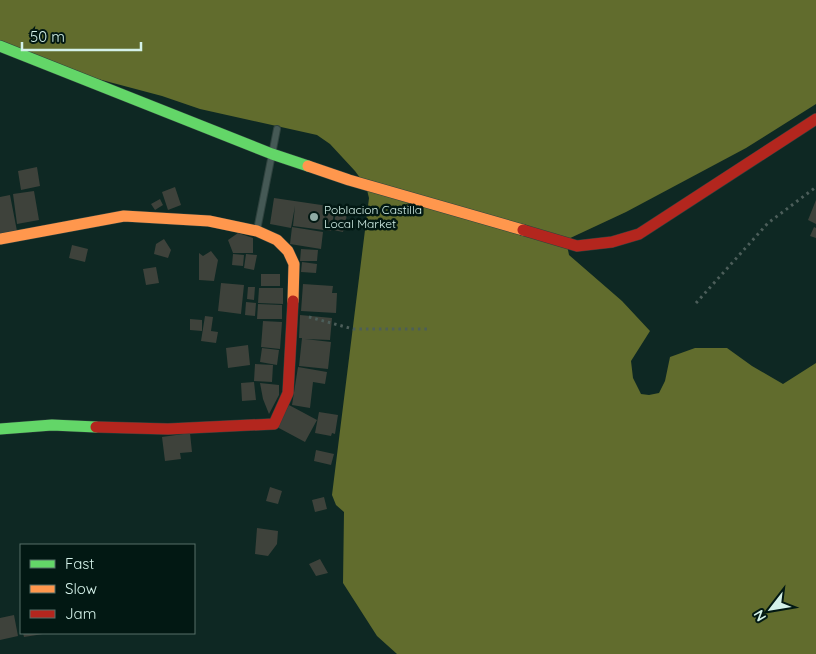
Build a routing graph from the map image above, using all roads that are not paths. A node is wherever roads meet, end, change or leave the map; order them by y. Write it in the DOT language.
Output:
graph roads {
  1 [pos="0,46"];
  2 [pos="816,119"];
  3 [pos="277,129"];
  4 [pos="272,154"];
  5 [pos="257,231"];
  6 [pos="0,240"];
  7 [pos="0,430"];
  1 -- 4 [label="street"];
  2 -- 4 [label="street"];
  3 -- 4 [label="lane"];
  4 -- 5 [label="lane"];
  5 -- 6 [label="street"];
  5 -- 7 [label="street"];
}
